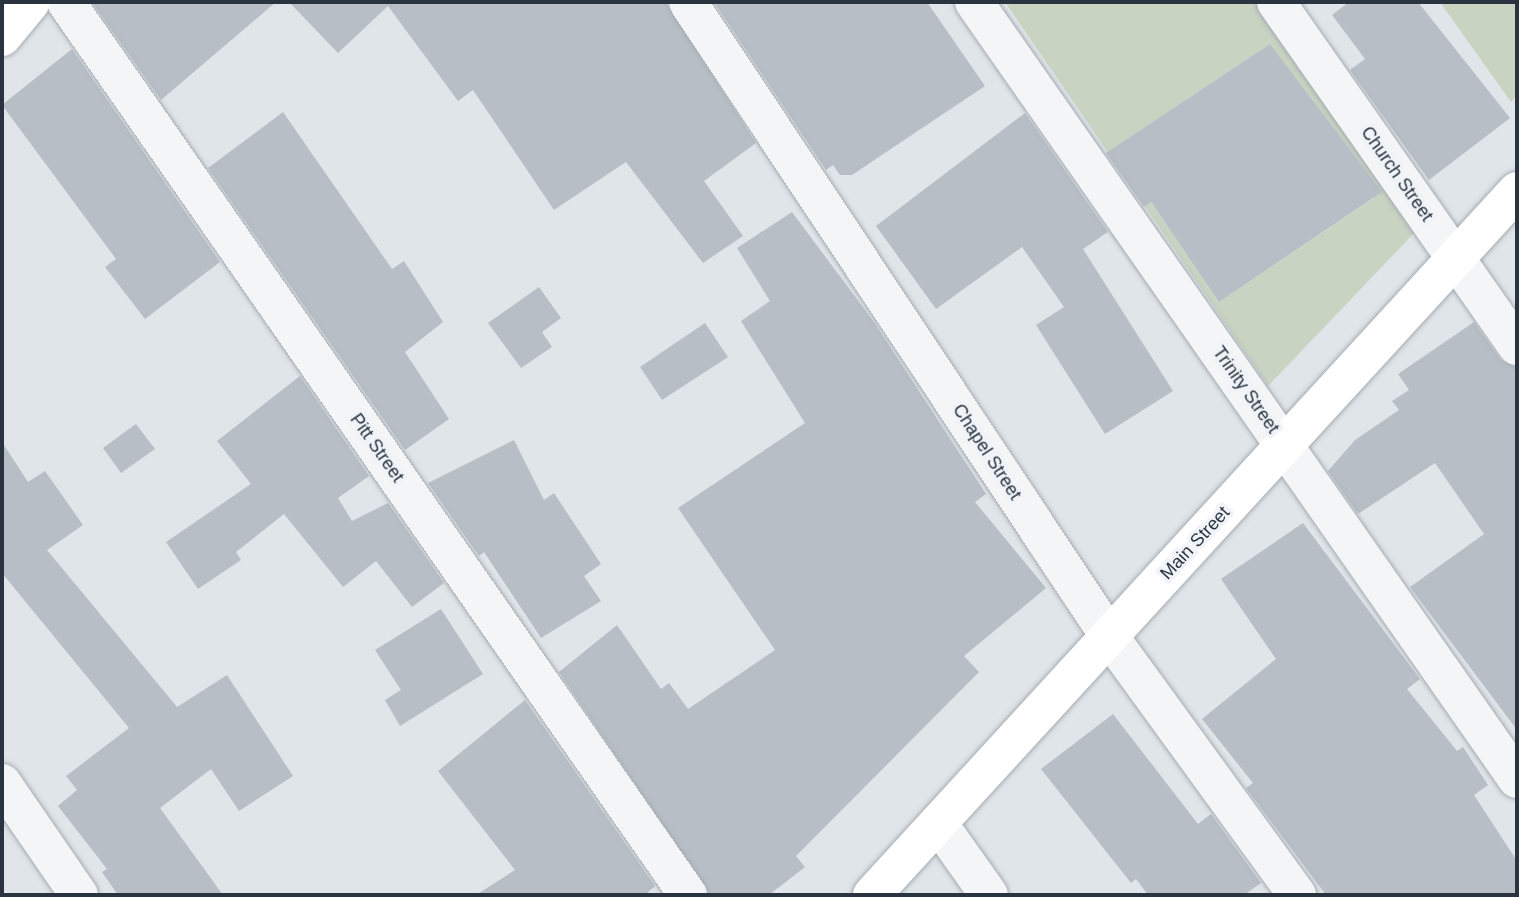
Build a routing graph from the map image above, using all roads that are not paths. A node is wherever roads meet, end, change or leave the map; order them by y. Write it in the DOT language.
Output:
graph roads {
  1 [pos="31,2"];
  2 [pos="66,2"];
  3 [pos="688,2"];
  4 [pos="974,2"];
  5 [pos="1276,2"];
  6 [pos="2,37"];
  7 [pos="1517,191"];
  8 [pos="1456,258"];
  9 [pos="1517,346"];
  10 [pos="1284,445"];
  11 [pos="1109,636"];
  12 [pos="1517,779"];
  13 [pos="2,783"];
  14 [pos="938,823"];
  15 [pos="79,895"];
  16 [pos="688,895"];
  17 [pos="872,895"];
  18 [pos="989,895"];
  19 [pos="1297,895"];
  1 -- 6 [label="street"];
  2 -- 16 [label="street, Pitt Street"];
  3 -- 11 [label="street, Chapel Street"];
  4 -- 10 [label="street, Trinity Street"];
  5 -- 8 [label="street, Church Street"];
  7 -- 8 [label="street, Main Street"];
  8 -- 9 [label="street, Church Street"];
  8 -- 10 [label="street, Main Street"];
  10 -- 11 [label="street, Main Street"];
  10 -- 12 [label="street, Trinity Street"];
  11 -- 14 [label="street, Main Street"];
  11 -- 19 [label="street, Chapel Street"];
  13 -- 15 [label="street"];
  14 -- 17 [label="street, Main Street"];
  14 -- 18 [label="street"];
}
